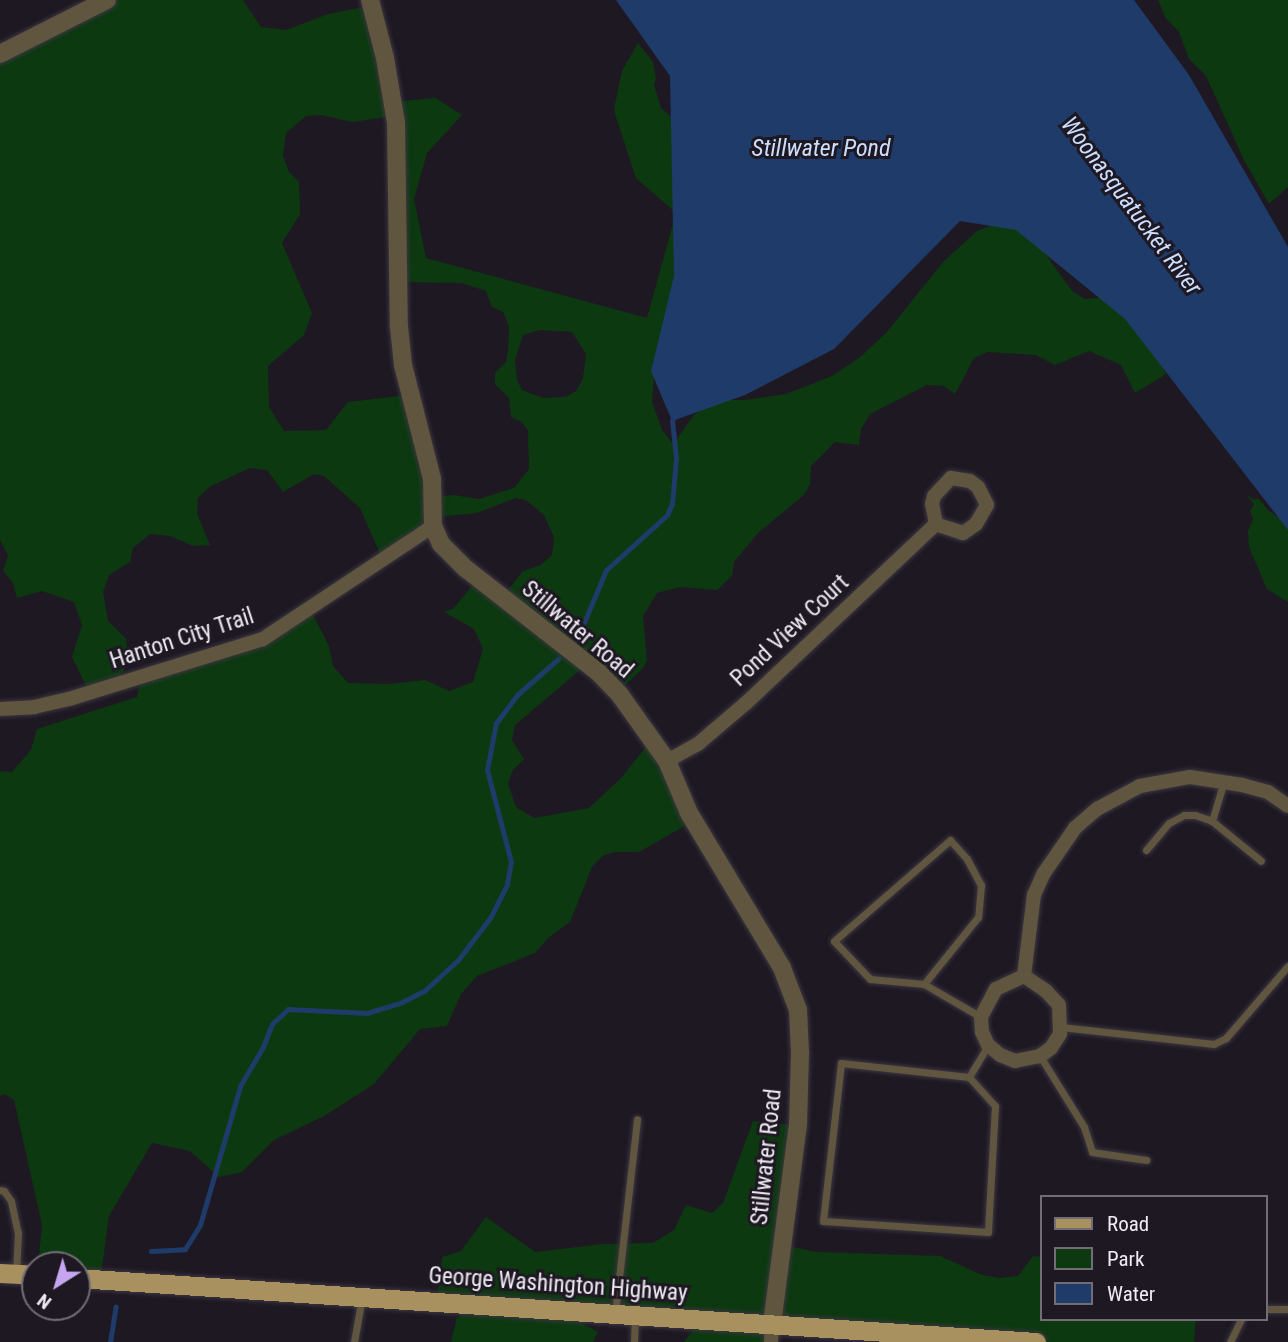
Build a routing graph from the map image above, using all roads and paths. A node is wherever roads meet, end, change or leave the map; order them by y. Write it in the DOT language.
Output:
graph roads {
  1 [pos="107,0"];
  2 [pos="370,0"];
  3 [pos="0,54"];
  4 [pos="936,524"];
  5 [pos="433,526"];
  6 [pos="0,709"];
  7 [pos="667,761"];
  8 [pos="1224,780"];
  9 [pos="1288,806"];
  10 [pos="1212,821"];
  11 [pos="1146,850"];
  12 [pos="1261,861"];
  13 [pos="1288,966"];
  14 [pos="1024,976"];
  15 [pos="924,984"];
  16 [pos="981,1017"];
  17 [pos="1060,1027"];
  18 [pos="988,1045"];
  19 [pos="1040,1056"];
  20 [pos="968,1077"];
  21 [pos="637,1119"];
  22 [pos="1146,1160"];
  23 [pos="0,1190"];
  24 [pos="17,1274"];
  25 [pos="91,1279"];
  26 [pos="362,1297"];
  27 [pos="1267,1309"];
  28 [pos="1288,1309"];
  29 [pos="615,1314"];
  30 [pos="635,1315"];
  31 [pos="1240,1321"];
  32 [pos="771,1333"];
  33 [pos="354,1342"];
  34 [pos="634,1342"];
  35 [pos="1037,1342"];
  36 [pos="1230,1342"];
  1 -- 3 [label="street"];
  2 -- 5 [label="street"];
  4 -- 7 [label="street, Pond View Court"];
  5 -- 6 [label="street, Hanton City Trail"];
  5 -- 7 [label="street, Stillwater Road"];
  7 -- 32 [label="street, Stillwater Road"];
  8 -- 9 [label="street"];
  8 -- 10 [label="lane"];
  8 -- 14 [label="street"];
  10 -- 11 [label="lane"];
  10 -- 12 [label="lane"];
  13 -- 17 [label="lane"];
  14 -- 16 [label="street"];
  14 -- 17 [label="street"];
  15 -- 15 [label="lane"];
  15 -- 16 [label="lane"];
  16 -- 18 [label="street"];
  17 -- 19 [label="street"];
  18 -- 19 [label="street"];
  18 -- 20 [label="lane"];
  19 -- 22 [label="lane"];
  20 -- 20 [label="lane"];
  21 -- 29 [label="lane"];
  23 -- 24 [label="lane"];
  25 -- 26 [label="main road, George Washington Highway"];
  26 -- 29 [label="main road, George Washington Highway"];
  26 -- 33 [label="lane"];
  27 -- 28 [label="lane"];
  29 -- 30 [label="main road, George Washington Highway"];
  30 -- 32 [label="main road, George Washington Highway"];
  30 -- 34 [label="lane"];
  31 -- 36 [label="lane"];
  32 -- 35 [label="main road, George Washington Highway"];
}
